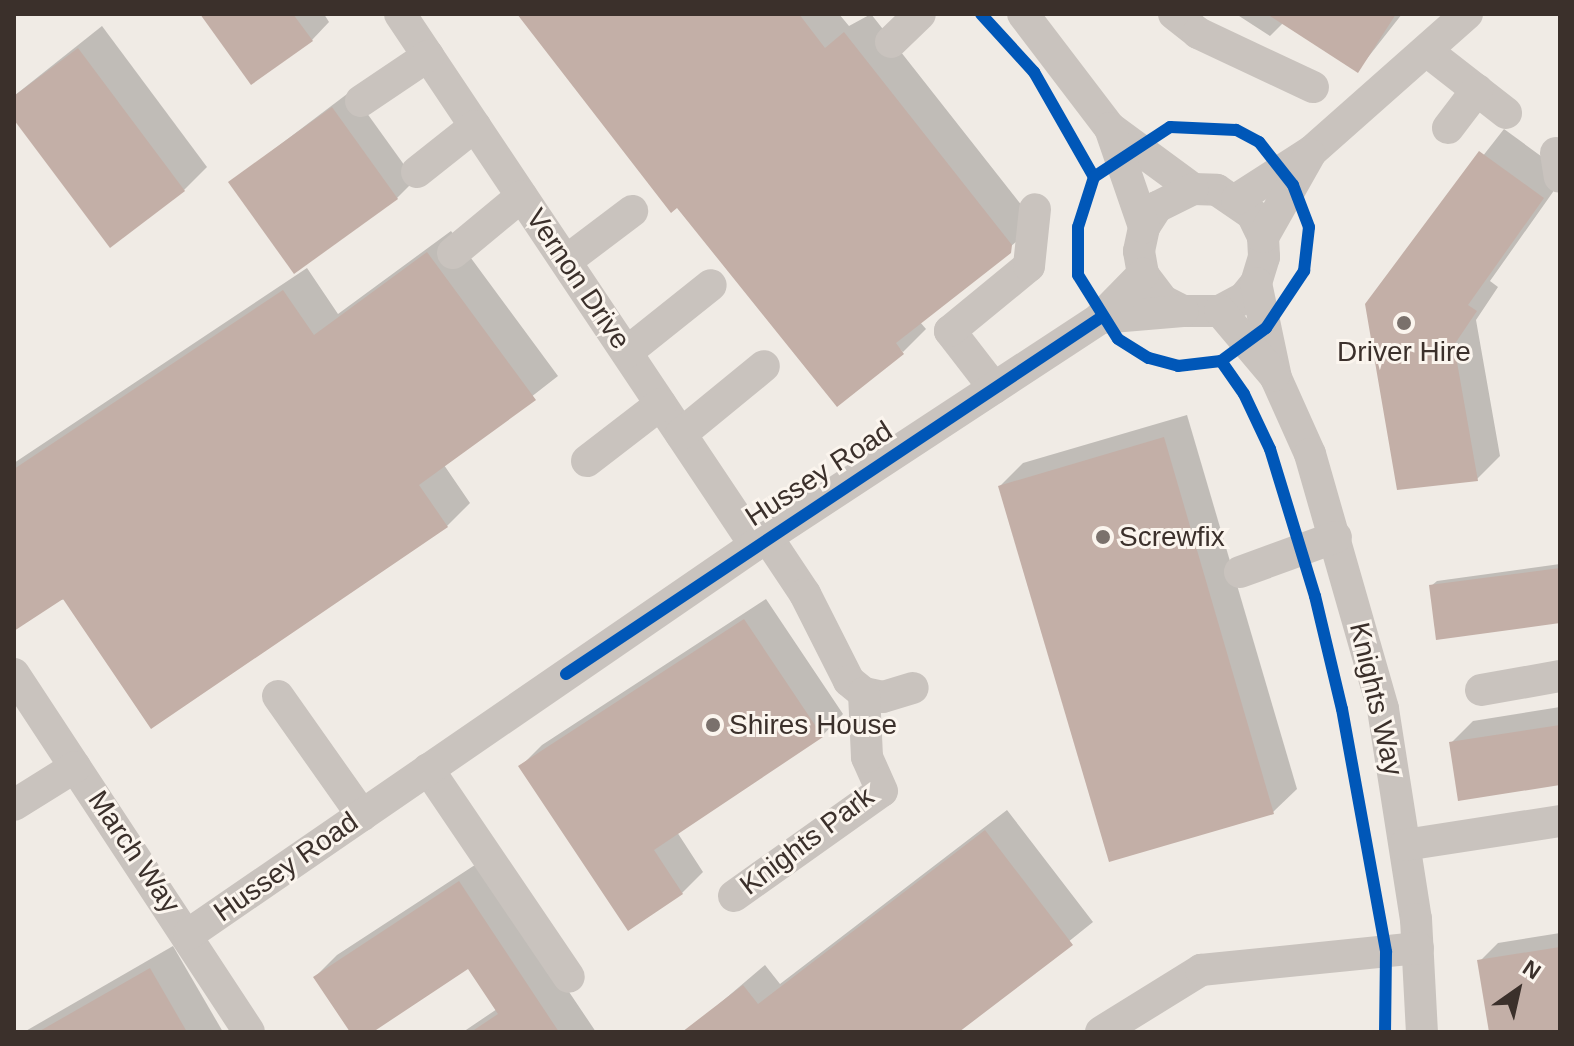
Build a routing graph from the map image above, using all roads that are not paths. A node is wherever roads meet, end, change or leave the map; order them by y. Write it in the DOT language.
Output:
graph roads {
  1 [pos="400,14"];
  2 [pos="920,14"];
  3 [pos="1023,14"];
  4 [pos="1174,14"];
  5 [pos="1467,14"];
  6 [pos="891,42"];
  7 [pos="1428,52"];
  8 [pos="428,56"];
  9 [pos="1313,87"];
  10 [pos="1477,90"];
  11 [pos="361,101"];
  12 [pos="1506,113"];
  13 [pos="475,126"];
  14 [pos="1110,128"];
  15 [pos="1448,128"];
  16 [pos="1312,151"];
  17 [pos="417,172"];
  18 [pos="1193,189"];
  19 [pos="522,196"];
  20 [pos="1237,199"];
  21 [pos="1035,209"];
  22 [pos="632,211"];
  23 [pos="1144,227"];
  24 [pos="1263,237"];
  25 [pos="453,253"];
  26 [pos="566,261"];
  27 [pos="1143,274"];
  28 [pos="1256,283"];
  29 [pos="711,285"];
  30 [pos="1183,311"];
  31 [pos="1220,311"];
  32 [pos="1100,318"];
  33 [pos="627,352"];
  34 [pos="764,366"];
  35 [pos="1276,378"];
  36 [pos="994,388"];
  37 [pos="661,404"];
  38 [pos="681,434"];
  39 [pos="587,461"];
  40 [pos="1336,537"];
  41 [pos="761,541"];
  42 [pos="1240,572"];
  43 [pos="14,674"];
  44 [pos="1560,676"];
  45 [pos="913,688"];
  46 [pos="1481,690"];
  47 [pos="864,693"];
  48 [pos="278,696"];
  49 [pos="75,767"];
  50 [pos="428,769"];
  51 [pos="14,805"];
  52 [pos="362,815"];
  53 [pos="1560,821"];
  54 [pos="1405,845"];
  55 [pos="734,896"];
  56 [pos="189,934"];
  57 [pos="1418,948"];
  58 [pos="569,977"];
  59 [pos="249,1032"];
  60 [pos="1101,1032"];
  61 [pos="1422,1032"];
  1 -- 8 [label="street, Vernon Drive"];
  2 -- 6 [label="street"];
  3 -- 14 [label="street"];
  4 -- 9 [label="street"];
  5 -- 7 [label="street"];
  7 -- 10 [label="street"];
  7 -- 16 [label="street"];
  8 -- 11 [label="street"];
  8 -- 13 [label="street, Vernon Drive"];
  10 -- 12 [label="street"];
  10 -- 15 [label="street"];
  13 -- 17 [label="street"];
  13 -- 19 [label="street, Vernon Drive"];
  14 -- 18 [label="street"];
  14 -- 23 [label="street"];
  16 -- 20 [label="street"];
  16 -- 24 [label="street"];
  18 -- 20 [label="street"];
  18 -- 23 [label="street"];
  19 -- 25 [label="street"];
  19 -- 26 [label="street, Vernon Drive"];
  20 -- 24 [label="street"];
  21 -- 36 [label="street"];
  22 -- 26 [label="street"];
  23 -- 27 [label="street"];
  24 -- 28 [label="street, Knights Way"];
  26 -- 33 [label="street, Vernon Drive"];
  27 -- 30 [label="street"];
  27 -- 32 [label="street, Hussey Road"];
  28 -- 31 [label="street"];
  28 -- 35 [label="street, Knights Way"];
  29 -- 33 [label="street"];
  30 -- 31 [label="street"];
  30 -- 32 [label="street, Hussey Road"];
  31 -- 35 [label="street, Knights Way"];
  32 -- 36 [label="street, Hussey Road"];
  33 -- 37 [label="street, Vernon Drive"];
  34 -- 38 [label="street"];
  35 -- 40 [label="street, Knights Way"];
  36 -- 41 [label="street, Hussey Road"];
  37 -- 38 [label="street, Vernon Drive"];
  37 -- 39 [label="street"];
  38 -- 41 [label="street, Vernon Drive"];
  40 -- 42 [label="street"];
  40 -- 54 [label="street, Knights Way"];
  41 -- 47 [label="street, Vernon Drive"];
  41 -- 50 [label="street, Hussey Road"];
  43 -- 49 [label="street, March Way"];
  44 -- 46 [label="street"];
  45 -- 47 [label="street"];
  47 -- 55 [label="street, Knights Park"];
  48 -- 52 [label="street"];
  49 -- 51 [label="street"];
  49 -- 56 [label="street, March Way"];
  50 -- 52 [label="street, Hussey Road"];
  50 -- 58 [label="street"];
  52 -- 56 [label="street, Hussey Road"];
  53 -- 54 [label="street"];
  54 -- 57 [label="street, Knights Way"];
  56 -- 59 [label="street, March Way"];
  57 -- 60 [label="street"];
  57 -- 61 [label="street, Knights Way"];
}
